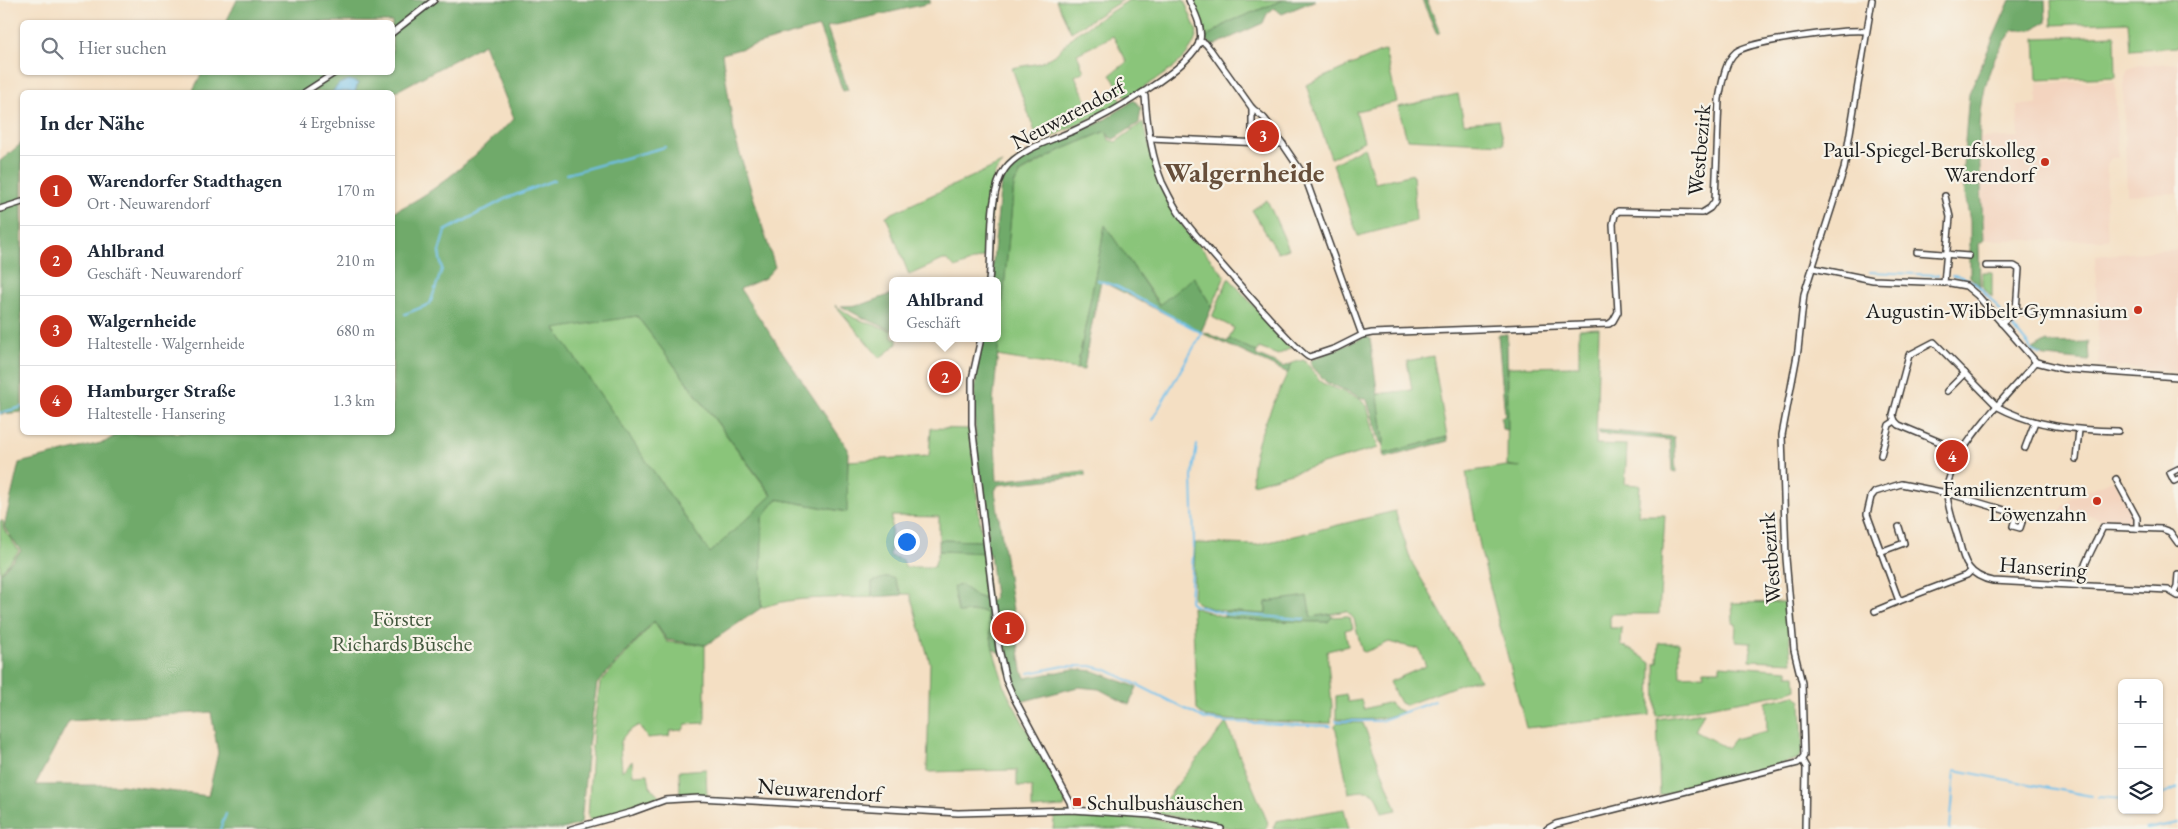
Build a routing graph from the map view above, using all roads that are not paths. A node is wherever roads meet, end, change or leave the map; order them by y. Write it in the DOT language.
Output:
graph roads {
  1 [pos="434,0"];
  2 [pos="1189,0"];
  3 [pos="1872,0"];
  4 [pos="395,31"];
  5 [pos="1866,31"];
  6 [pos="1199,42"];
  7 [pos="331,75"];
  8 [pos="308,90"];
  9 [pos="1142,93"];
  10 [pos="1252,108"];
  11 [pos="1150,138"];
  12 [pos="1252,142"];
  13 [pos="1283,144"];
  14 [pos="1945,196"];
  15 [pos="20,203"];
  16 [pos="0,208"];
  17 [pos="1917,252"];
  18 [pos="1947,254"];
  19 [pos="1969,256"];
  20 [pos="1986,266"];
  21 [pos="1812,268"];
  22 [pos="989,277"];
  23 [pos="1944,283"];
  24 [pos="2016,311"];
  25 [pos="2044,312"];
  26 [pos="2001,323"];
  27 [pos="1362,335"];
  28 [pos="980,342"];
  29 [pos="2036,362"];
  30 [pos="1965,373"];
  31 [pos="2178,378"];
  32 [pos="1947,391"];
  33 [pos="1998,407"];
  34 [pos="1895,421"];
  35 [pos="2036,422"];
  36 [pos="2079,430"];
  37 [pos="2118,431"];
  38 [pos="2025,448"];
  39 [pos="1961,450"];
  40 [pos="1881,455"];
  41 [pos="2076,459"];
  42 [pos="2178,469"];
  43 [pos="2116,479"];
  44 [pos="2178,479"];
  45 [pos="1947,493"];
  46 [pos="2017,514"];
  47 [pos="1899,527"];
  48 [pos="2137,528"];
  49 [pos="2178,543"];
  50 [pos="1880,552"];
  51 [pos="1971,571"];
  52 [pos="2178,574"];
  53 [pos="2080,586"];
  54 [pos="2176,594"];
  55 [pos="1900,601"];
  56 [pos="1875,611"];
  57 [pos="1802,760"];
  58 [pos="1072,810"];
  59 [pos="571,829"];
  60 [pos="1221,829"];
  61 [pos="1547,829"];
  62 [pos="1805,829"];
  1 -- 4 [label="street"];
  2 -- 6 [label="street"];
  3 -- 5 [label="street, Westbezirk"];
  5 -- 21 [label="street, Westbezirk"];
  5 -- 27 [label="street, Westbezirk"];
  6 -- 9 [label="street, Neuwarendorf"];
  6 -- 10 [label="street"];
  7 -- 8 [label="street"];
  9 -- 11 [label="street"];
  9 -- 22 [label="street, Neuwarendorf"];
  10 -- 12 [label="street"];
  10 -- 13 [label="street"];
  11 -- 12 [label="street"];
  11 -- 27 [label="street"];
  12 -- 13 [label="street"];
  13 -- 27 [label="street"];
  14 -- 18 [label="street"];
  15 -- 16 [label="street"];
  17 -- 18 [label="street"];
  18 -- 19 [label="street"];
  18 -- 23 [label="street"];
  20 -- 24 [label="street"];
  21 -- 23 [label="street"];
  21 -- 57 [label="street, Westbezirk"];
  23 -- 26 [label="street"];
  24 -- 25 [label="street"];
  24 -- 26 [label="street"];
  26 -- 29 [label="street"];
  28 -- 58 [label="street"];
  29 -- 31 [label="street"];
  29 -- 33 [label="street, Hansering"];
  30 -- 32 [label="street"];
  30 -- 33 [label="street"];
  30 -- 34 [label="street"];
  33 -- 35 [label="street"];
  33 -- 39 [label="street, Hansering"];
  34 -- 39 [label="street"];
  34 -- 40 [label="street"];
  35 -- 36 [label="street"];
  35 -- 38 [label="street"];
  36 -- 37 [label="street"];
  36 -- 41 [label="street"];
  39 -- 45 [label="street, Hansering"];
  42 -- 44 [label="street"];
  43 -- 48 [label="street"];
  45 -- 46 [label="street"];
  45 -- 50 [label="street"];
  45 -- 51 [label="street, Hansering"];
  47 -- 50 [label="street"];
  48 -- 49 [label="street"];
  48 -- 53 [label="street"];
  50 -- 55 [label="street"];
  51 -- 53 [label="street, Hansering"];
  51 -- 55 [label="street"];
  52 -- 54 [label="street"];
  53 -- 54 [label="street, Hansering"];
  55 -- 56 [label="street"];
  57 -- 61 [label="street"];
  57 -- 62 [label="street, Westbezirk"];
  58 -- 59 [label="street, Neuwarendorf"];
  58 -- 60 [label="street, Neuwarendorf"];
}
